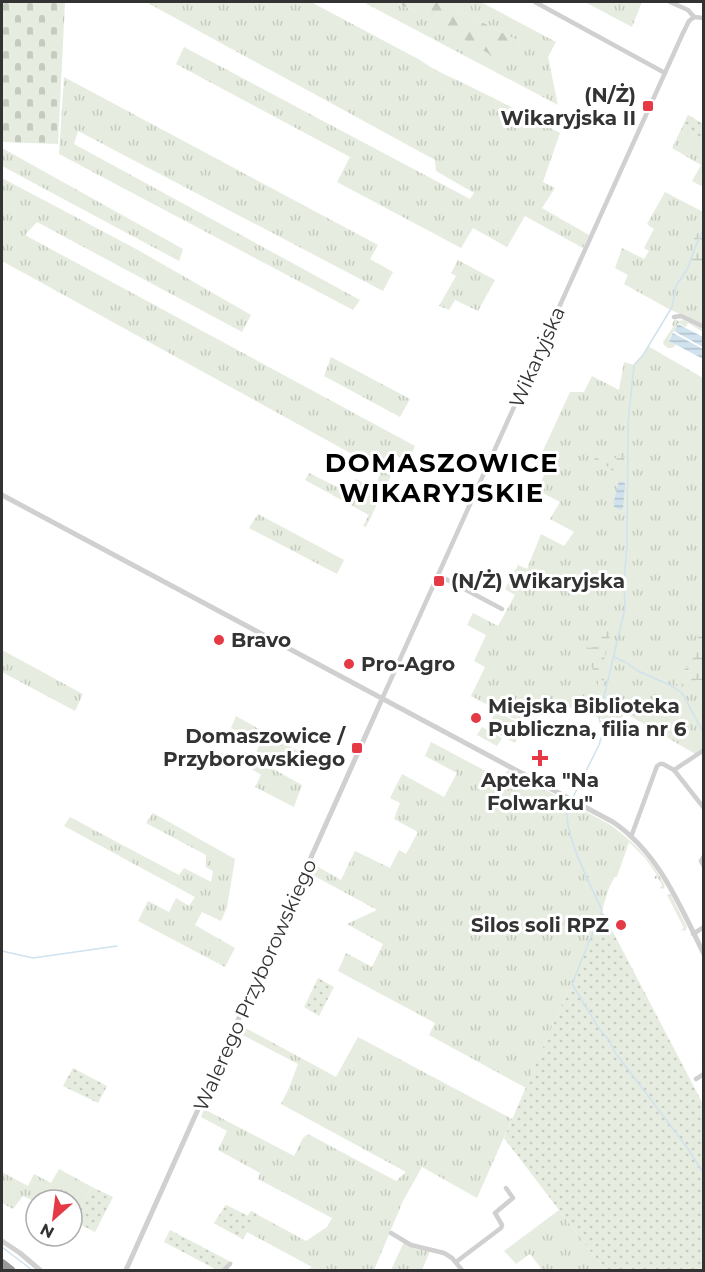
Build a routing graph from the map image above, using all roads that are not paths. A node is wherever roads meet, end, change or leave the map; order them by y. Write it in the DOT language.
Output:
graph roads {
  1 [pos="535,2"];
  2 [pos="670,2"];
  3 [pos="694,17"];
  4 [pos="704,18"];
  5 [pos="665,73"];
  6 [pos="674,317"];
  7 [pos="704,327"];
  8 [pos="2,495"];
  9 [pos="438,574"];
  10 [pos="502,609"];
  11 [pos="382,699"];
  12 [pos="703,750"];
  13 [pos="674,770"];
  14 [pos="704,808"];
  15 [pos="631,837"];
  16 [pos="704,856"];
  17 [pos="704,867"];
  18 [pos="704,927"];
  19 [pos="693,934"];
  20 [pos="704,954"];
  21 [pos="704,1074"];
  22 [pos="696,1079"];
  23 [pos="506,1188"];
  24 [pos="391,1233"];
  25 [pos="2,1241"];
  26 [pos="455,1261"];
  27 [pos="2,1263"];
  28 [pos="230,1264"];
  29 [pos="11,1270"];
  30 [pos="40,1270"];
  31 [pos="126,1270"];
  32 [pos="224,1270"];
  33 [pos="462,1270"];
  1 -- 5 [label="street"];
  2 -- 3 [label="street"];
  3 -- 4 [label="street"];
  3 -- 5 [label="street, Wikaryjska"];
  5 -- 9 [label="street, Wikaryjska"];
  6 -- 7 [label="street"];
  8 -- 11 [label="street"];
  9 -- 10 [label="street"];
  9 -- 11 [label="street, Wikaryjska"];
  11 -- 15 [label="street"];
  11 -- 31 [label="street, Walerego Przyborowskiego"];
  12 -- 13 [label="street"];
  13 -- 14 [label="street"];
  13 -- 15 [label="street"];
  15 -- 19 [label="street"];
  16 -- 17 [label="street"];
  18 -- 19 [label="street"];
  19 -- 20 [label="street"];
  21 -- 22 [label="street"];
  23 -- 26 [label="street"];
  24 -- 26 [label="street"];
  25 -- 30 [label="street"];
  26 -- 33 [label="street"];
  27 -- 29 [label="highway"];
  28 -- 32 [label="street"];
}
